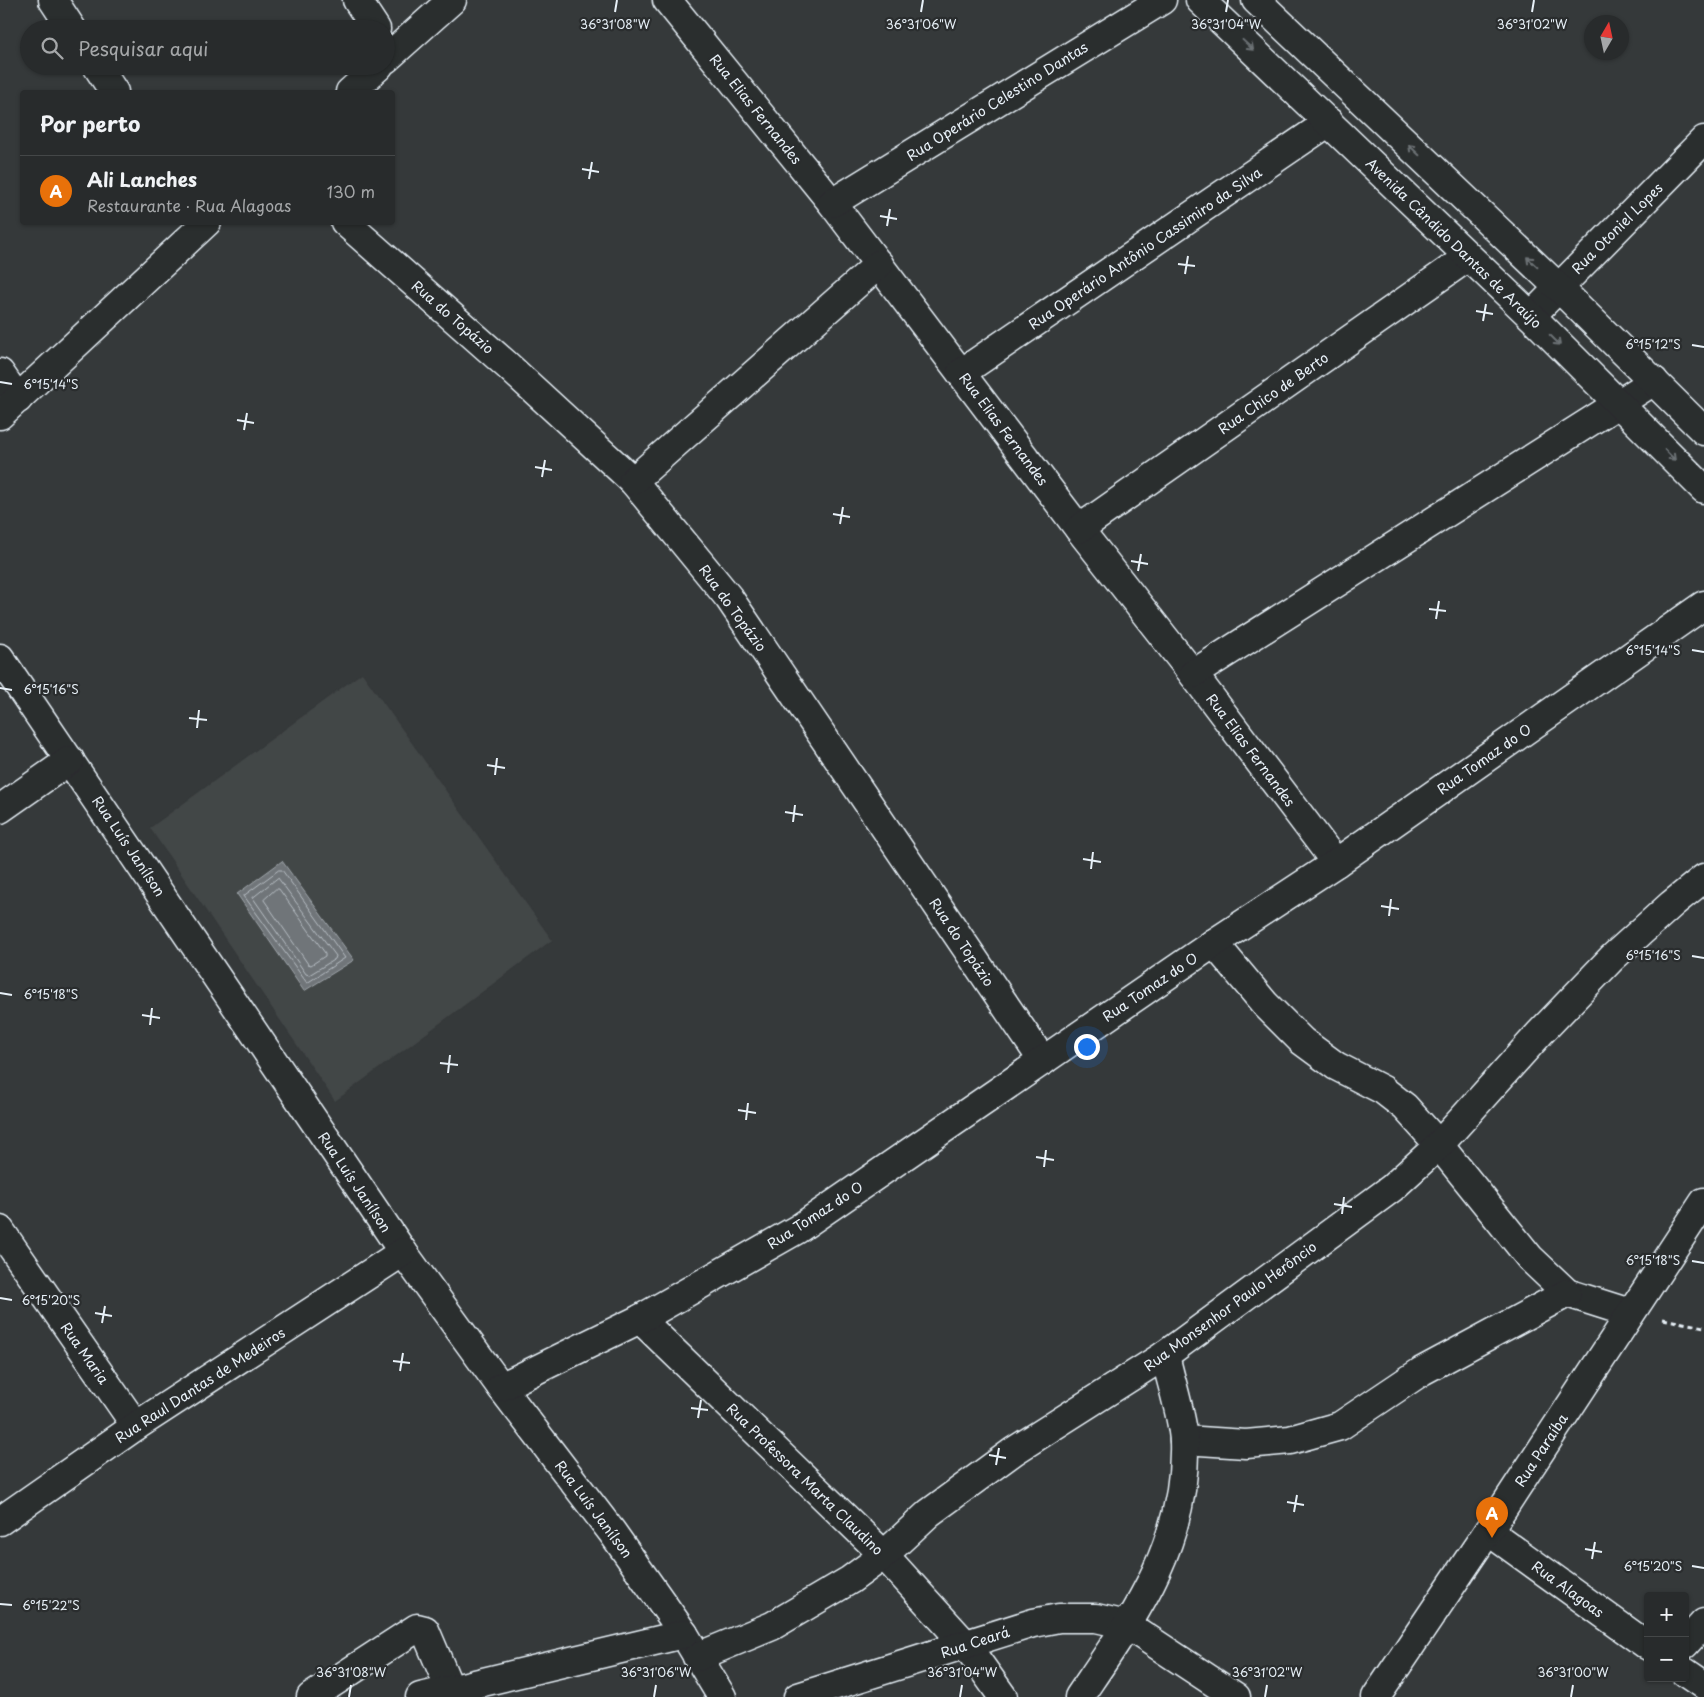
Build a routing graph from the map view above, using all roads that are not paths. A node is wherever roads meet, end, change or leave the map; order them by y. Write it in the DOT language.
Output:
graph roads {
  1 [pos="52,0"];
  2 [pos="357,0"];
  3 [pos="452,0"];
  4 [pos="667,0"];
  5 [pos="1162,0"];
  6 [pos="1200,0"];
  7 [pos="1256,0"];
  8 [pos="66,20"];
  9 [pos="370,20"];
  10 [pos="395,48"];
  11 [pos="102,75"];
  12 [pos="367,75"];
  13 [pos="113,90"];
  14 [pos="352,90"];
  15 [pos="1329,122"];
  16 [pos="1704,140"];
  17 [pos="832,203"];
  18 [pos="202,225"];
  19 [pos="348,225"];
  20 [pos="1468,257"];
  21 [pos="879,264"];
  22 [pos="1558,288"];
  23 [pos="1531,316"];
  24 [pos="0,373"];
  25 [pos="961,373"];
  26 [pos="1654,381"];
  27 [pos="1619,403"];
  28 [pos="9,407"];
  29 [pos="1704,431"];
  30 [pos="633,481"];
  31 [pos="1704,489"];
  32 [pos="1079,528"];
  33 [pos="1704,605"];
  34 [pos="0,658"];
  35 [pos="1193,674"];
  36 [pos="70,760"];
  37 [pos="0,809"];
  38 [pos="1336,863"];
  39 [pos="1704,878"];
  40 [pos="1214,943"];
  41 [pos="1043,1061"];
  42 [pos="1439,1145"];
  43 [pos="1704,1202"];
  44 [pos="0,1230"];
  45 [pos="402,1252"];
  46 [pos="1567,1293"];
  47 [pos="1630,1313"];
  48 [pos="640,1319"];
  49 [pos="1165,1356"];
  50 [pos="501,1387"];
  51 [pos="136,1426"];
  52 [pos="1184,1440"];
  53 [pos="0,1521"];
  54 [pos="1488,1532"];
  55 [pos="884,1555"];
  56 [pos="1704,1622"];
  57 [pos="1127,1625"];
  58 [pos="684,1634"];
  59 [pos="1689,1639"];
  60 [pos="1644,1643"];
  61 [pos="966,1645"];
  62 [pos="698,1657"];
  63 [pos="1689,1675"];
  64 [pos="1704,1685"];
  65 [pos="450,1689"];
  66 [pos="311,1697"];
  67 [pos="420,1697"];
  68 [pos="722,1697"];
  69 [pos="798,1697"];
  70 [pos="1004,1697"];
  71 [pos="1078,1697"];
  72 [pos="1236,1697"];
  73 [pos="1376,1697"];
  1 -- 8 [label="street"];
  2 -- 9 [label="street"];
  3 -- 10 [label="street"];
  4 -- 17 [label="street, Rua Elias Fernandes"];
  5 -- 17 [label="street, Rua Operário Celestino Dantas"];
  6 -- 15 [label="street, Avenida Cândido Dantas de Araújo, one-way"];
  22 -- 7 [label="street, one-way"];
  11 -- 13 [label="street"];
  12 -- 14 [label="street"];
  15 -- 20 [label="street, Avenida Cândido Dantas de Araújo"];
  15 -- 25 [label="street, Rua Operário Antônio Cassimiro da Silva"];
  16 -- 22 [label="street, Rua Otoniel Lopes"];
  17 -- 21 [label="street, Rua Elias Fernandes"];
  18 -- 28 [label="street"];
  19 -- 30 [label="street, Rua do Topázio"];
  20 -- 23 [label="street, Avenida Cândido Dantas de Araújo"];
  20 -- 32 [label="street, Rua Chico de Berto"];
  21 -- 25 [label="street, Rua Elias Fernandes"];
  21 -- 30 [label="street"];
  22 -- 23 [label="street, Rua Otoniel Lopes"];
  22 -- 26 [label="street"];
  23 -- 27 [label="street, Avenida Cândido Dantas de Araújo, one-way"];
  24 -- 28 [label="street"];
  25 -- 32 [label="street, Rua Elias Fernandes"];
  26 -- 27 [label="street"];
  26 -- 29 [label="street"];
  27 -- 31 [label="street, Avenida Cândido Dantas de Araújo, one-way"];
  27 -- 35 [label="street"];
  30 -- 41 [label="street, Rua do Topázio"];
  32 -- 35 [label="street, Rua Elias Fernandes"];
  33 -- 38 [label="street, Rua Tomaz do O"];
  34 -- 36 [label="street, Rua Luís Janílson"];
  35 -- 38 [label="street, Rua Elias Fernandes"];
  36 -- 37 [label="street"];
  36 -- 45 [label="street, Rua Luís Janílson"];
  38 -- 40 [label="street, Rua Tomaz do O"];
  39 -- 42 [label="street, Rua Monsenhor Paulo Herôncio"];
  40 -- 41 [label="street, Rua Tomaz do O"];
  40 -- 42 [label="street"];
  41 -- 48 [label="street, Rua Tomaz do O"];
  42 -- 46 [label="street"];
  42 -- 49 [label="street, Rua Monsenhor Paulo Herôncio"];
  43 -- 47 [label="street, Rua Paraíba"];
  44 -- 51 [label="street, Rua Maria"];
  45 -- 50 [label="street, Rua Luís Janílson"];
  45 -- 51 [label="street, Rua Raul Dantas de Medeiros"];
  46 -- 47 [label="street"];
  46 -- 52 [label="street"];
  47 -- 54 [label="street, Rua Paraíba"];
  48 -- 50 [label="street, Rua Tomaz do O"];
  48 -- 55 [label="street, Rua Professora Marta Claudino"];
  49 -- 52 [label="street"];
  49 -- 55 [label="street, Rua Monsenhor Paulo Herôncio"];
  50 -- 58 [label="street, Rua Luís Janílson"];
  51 -- 53 [label="street, Rua Raul Dantas de Medeiros"];
  52 -- 57 [label="street"];
  54 -- 60 [label="street, Rua Alagoas"];
  54 -- 73 [label="street, Rua Paraíba"];
  55 -- 61 [label="street, Rua Professora Marta Claudino"];
  55 -- 62 [label="street, Rua Monsenhor Paulo Herôncio"];
  56 -- 59 [label="street"];
  57 -- 61 [label="street, Rua Ceará"];
  57 -- 71 [label="street"];
  57 -- 72 [label="street"];
  58 -- 62 [label="street, Rua Luís Janílson"];
  58 -- 65 [label="street"];
  61 -- 69 [label="street, Rua Ceará"];
  61 -- 70 [label="street, Rua Professora Marta Claudino"];
  62 -- 68 [label="street, Rua Luís Janílson"];
  63 -- 64 [label="street"];
  65 -- 66 [label="street"];
  65 -- 67 [label="street"];
}
